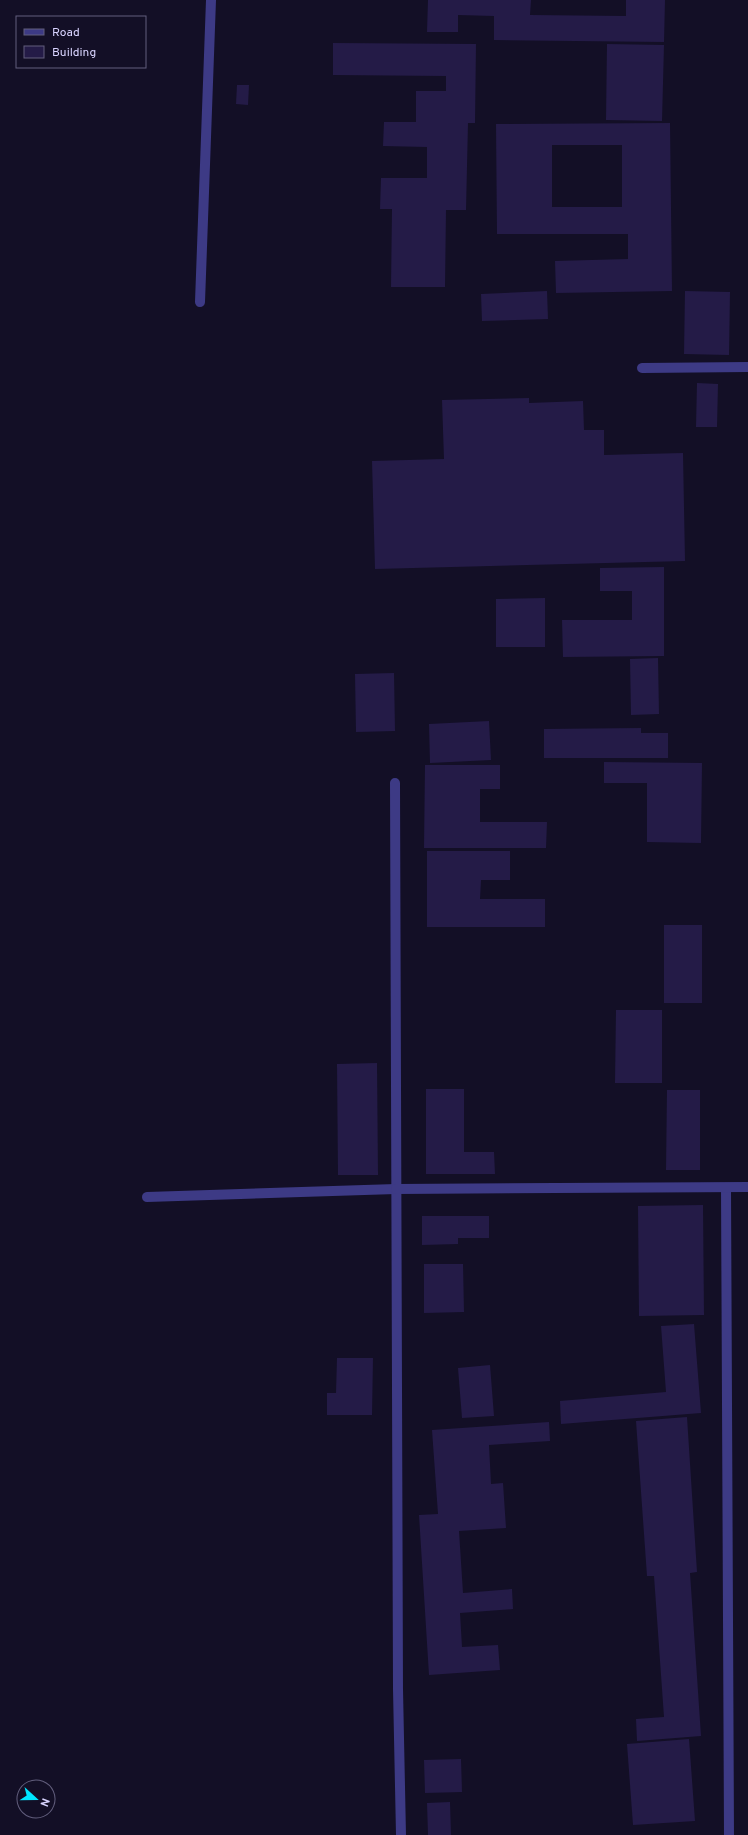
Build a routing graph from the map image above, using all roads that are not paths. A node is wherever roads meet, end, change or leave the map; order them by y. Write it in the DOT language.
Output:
graph roads {
  1 [pos="211,0"];
  2 [pos="200,302"];
  3 [pos="748,367"];
  4 [pos="642,368"];
  5 [pos="395,783"];
  6 [pos="748,1186"];
  7 [pos="726,1188"];
  8 [pos="396,1189"];
  9 [pos="146,1198"];
  10 [pos="401,1835"];
  11 [pos="729,1835"];
  1 -- 2 [label="street"];
  3 -- 4 [label="street"];
  5 -- 8 [label="street"];
  6 -- 7 [label="street"];
  7 -- 8 [label="street"];
  7 -- 11 [label="street"];
  8 -- 9 [label="street"];
  8 -- 10 [label="street"];
}
